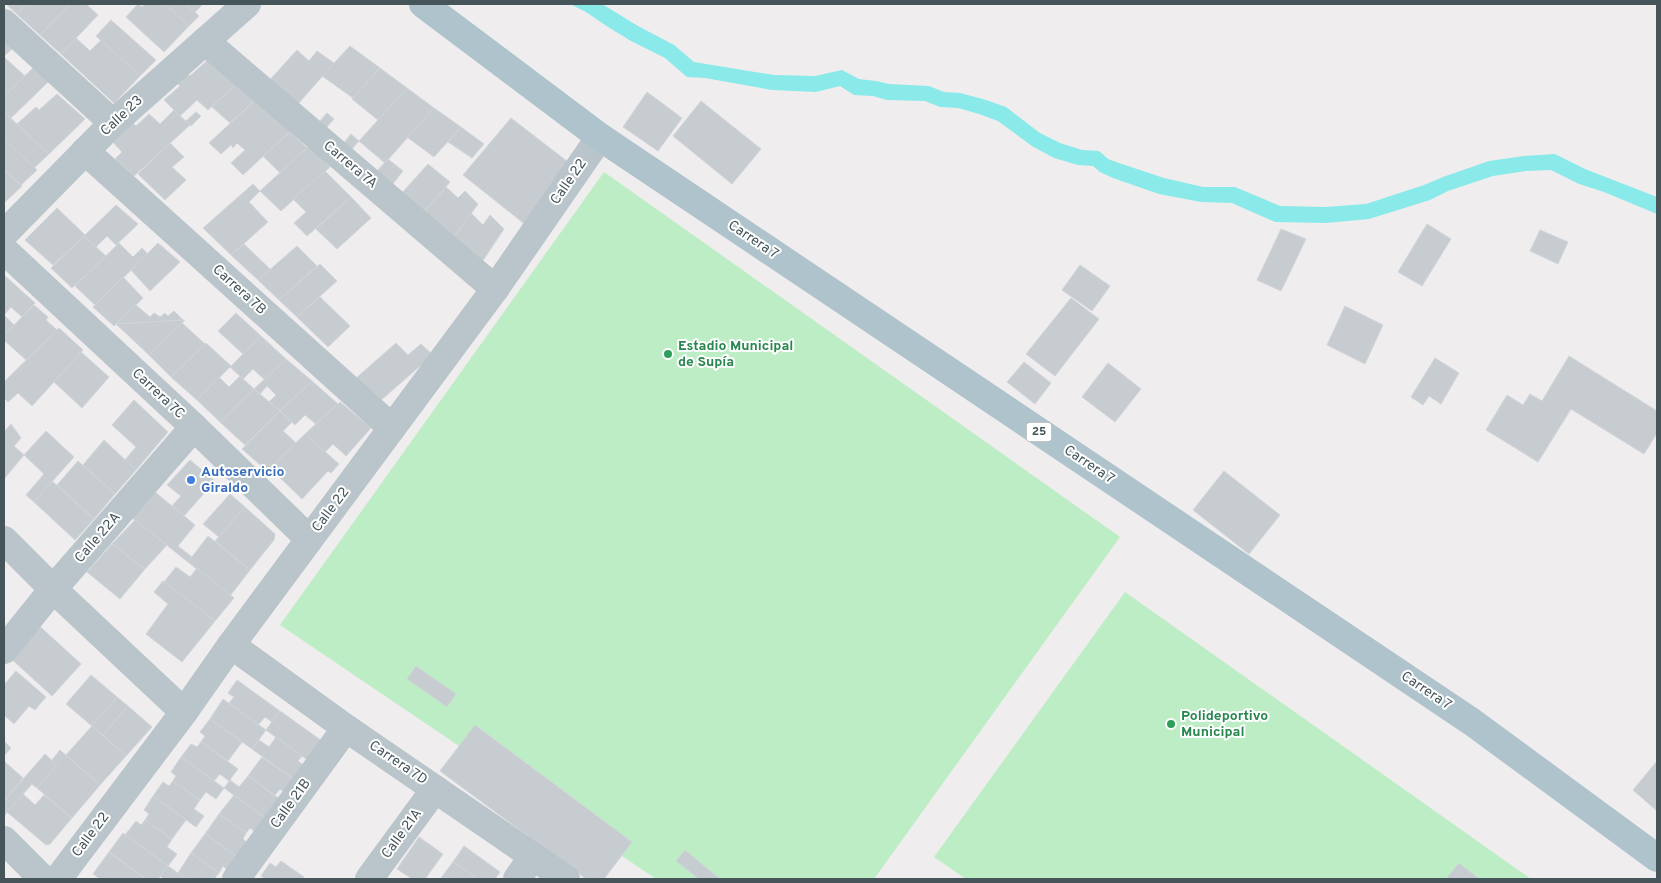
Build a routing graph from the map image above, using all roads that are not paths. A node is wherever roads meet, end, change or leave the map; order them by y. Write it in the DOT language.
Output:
graph roads {
  1 [pos="247,4"];
  2 [pos="423,4"];
  3 [pos="4,23"];
  4 [pos="204,41"];
  5 [pos="113,124"];
  6 [pos="600,137"];
  7 [pos="85,151"];
  8 [pos="4,234"];
  9 [pos="4,250"];
  10 [pos="495,289"];
  11 [pos="194,427"];
  12 [pos="392,428"];
  13 [pos="309,539"];
  14 [pos="4,540"];
  15 [pos="53,590"];
  16 [pos="231,645"];
  17 [pos="4,650"];
  18 [pos="184,712"];
  19 [pos="346,728"];
  20 [pos="434,789"];
  21 [pos="4,840"];
  22 [pos="533,856"];
  23 [pos="1657,858"];
  24 [pos="61,877"];
  25 [pos="236,879"];
  26 [pos="369,879"];
  27 [pos="517,879"];
  28 [pos="566,879"];
  1 -- 4 [label="street, Calle 23"];
  2 -- 6 [label="main road, Carrera 7 / 25"];
  3 -- 5 [label="street"];
  4 -- 5 [label="street, Calle 23"];
  4 -- 10 [label="street, Carrera 7A"];
  5 -- 7 [label="street, Calle 23"];
  6 -- 10 [label="street, Calle 22"];
  6 -- 23 [label="main road, Carrera 7 / 25"];
  7 -- 8 [label="street, Calle 23"];
  7 -- 12 [label="street, Carrera 7B"];
  9 -- 11 [label="street, Carrera 7C"];
  10 -- 12 [label="street, Calle 22"];
  11 -- 13 [label="street, Carrera 7C"];
  11 -- 15 [label="street, Calle 22A"];
  12 -- 13 [label="street, Calle 22"];
  13 -- 16 [label="street, Calle 22"];
  14 -- 15 [label="street"];
  15 -- 17 [label="street, Calle 22A"];
  15 -- 18 [label="street"];
  16 -- 18 [label="street, Calle 22"];
  16 -- 19 [label="street, Carrera 7D"];
  18 -- 24 [label="street, Calle 22"];
  19 -- 20 [label="street, Carrera 7D"];
  19 -- 25 [label="street, Calle 21B"];
  20 -- 22 [label="street, Carrera 7D"];
  20 -- 26 [label="street, Calle 21A"];
  21 -- 24 [label="street"];
  22 -- 27 [label="street"];
  22 -- 28 [label="street, Carrera 7D"];
}
